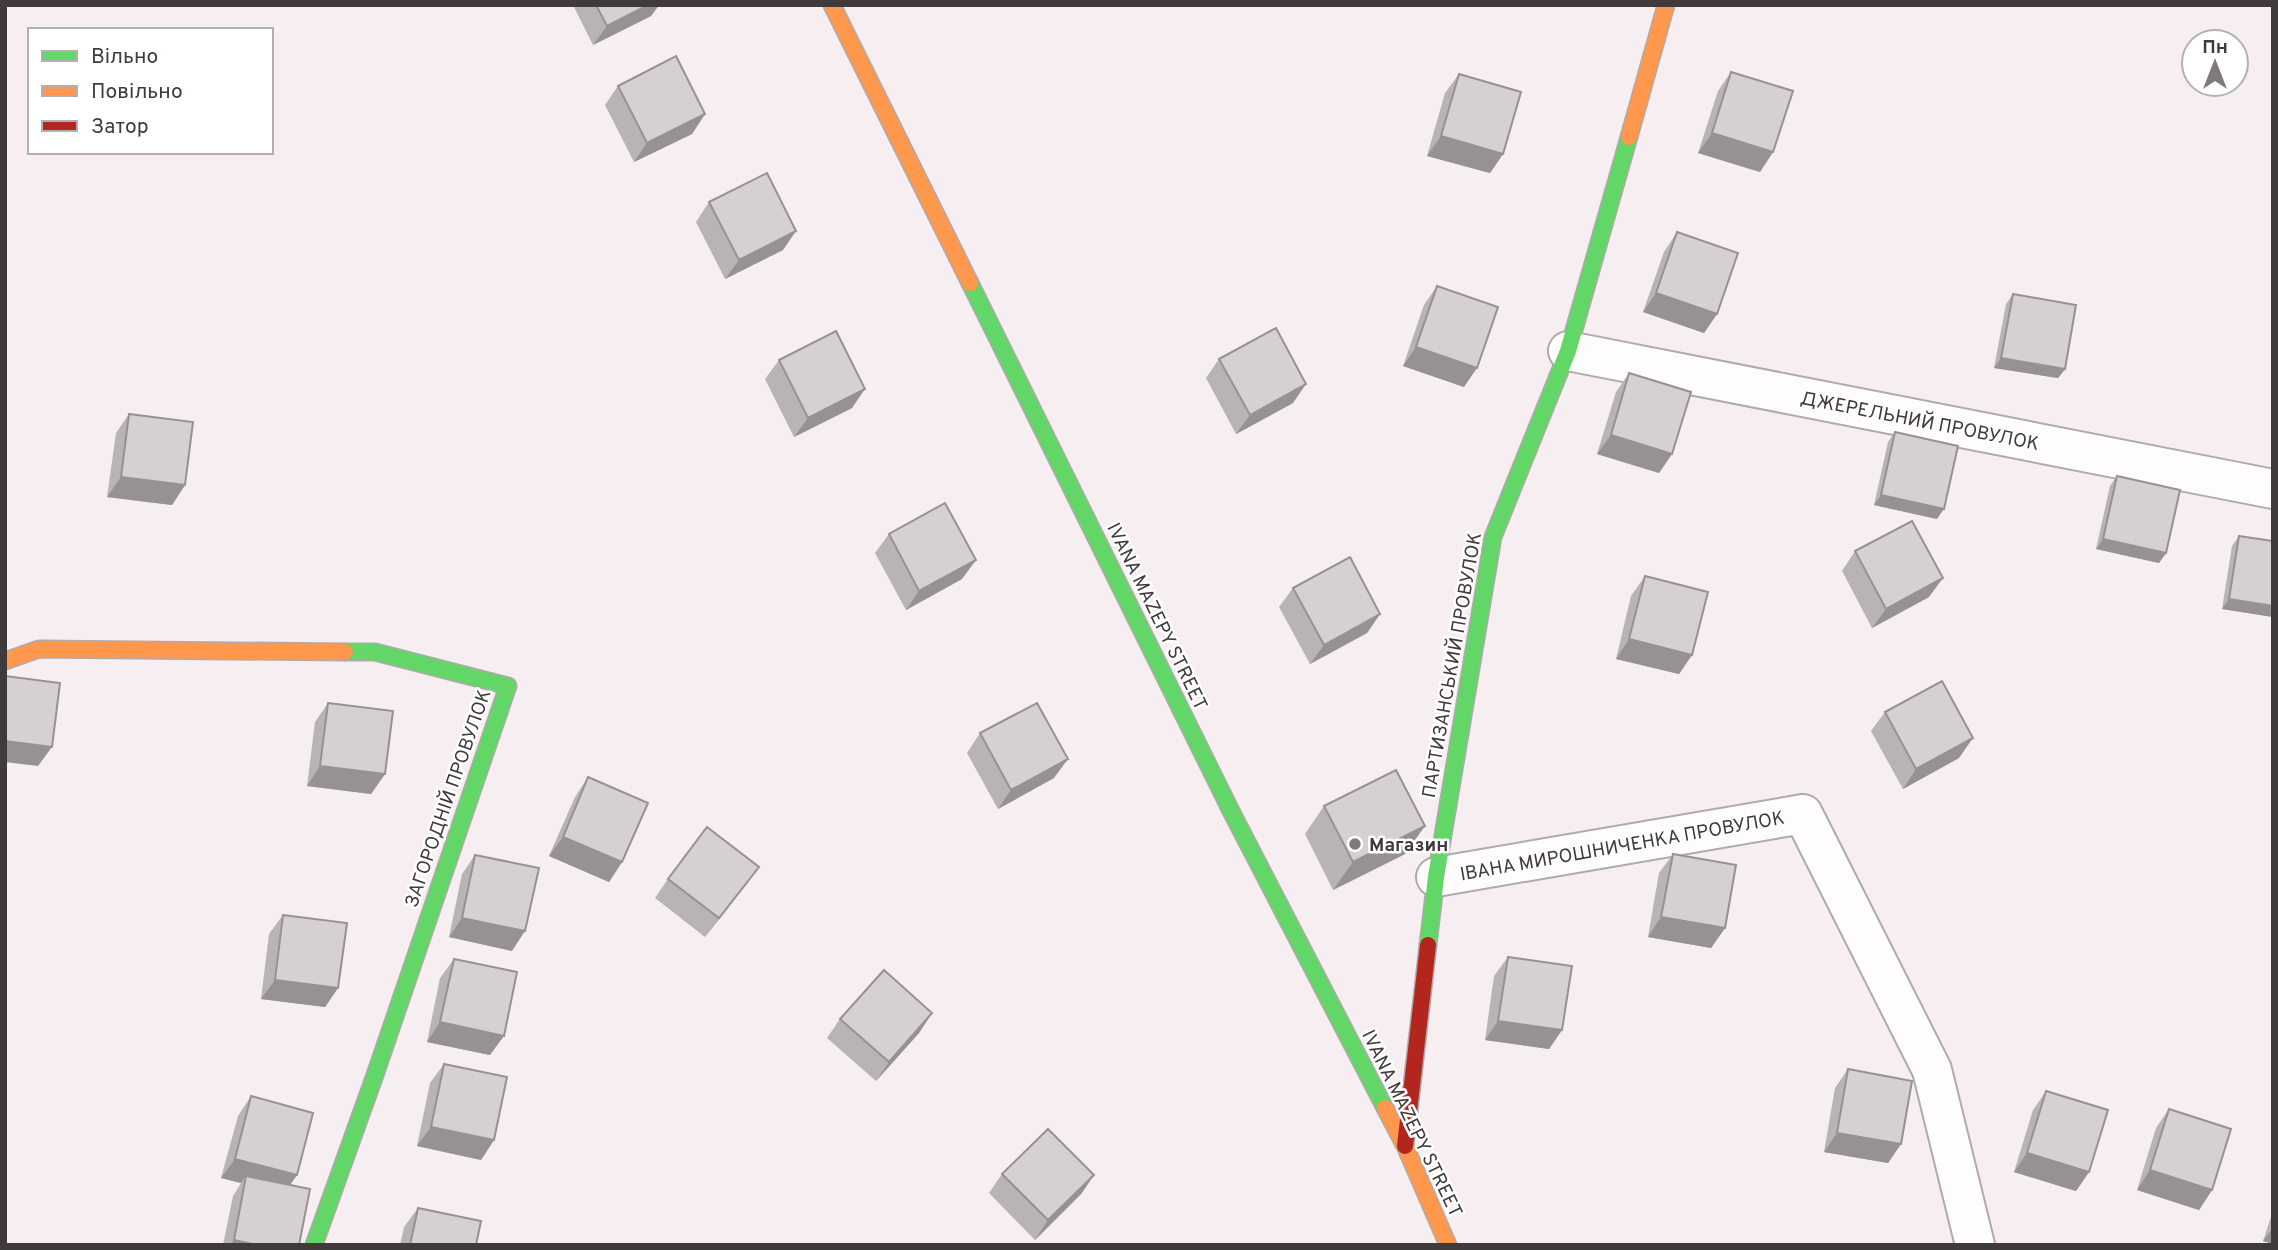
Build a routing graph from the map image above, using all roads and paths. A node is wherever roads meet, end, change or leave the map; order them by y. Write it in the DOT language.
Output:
graph roads {
  1 [pos="832,5"];
  2 [pos="1666,5"];
  3 [pos="1568,351"];
  4 [pos="2273,489"];
  5 [pos="5,661"];
  6 [pos="1436,877"];
  7 [pos="1405,1146"];
  8 [pos="314,1245"];
  9 [pos="1448,1245"];
  10 [pos="1975,1245"];
  1 -- 7 [label="street, IVANA MAZEPY STREET"];
  2 -- 3 [label="street, ПАРТИЗАНСЬКИЙ ПРОВУЛОК"];
  3 -- 4 [label="street, ДЖЕРЕЛЬНИЙ ПРОВУЛОК"];
  3 -- 6 [label="street, ПАРТИЗАНСЬКИЙ ПРОВУЛОК"];
  5 -- 8 [label="street, ЗАГОРОДНІЙ ПРОВУЛОК"];
  6 -- 7 [label="street, ПАРТИЗАНСЬКИЙ ПРОВУЛОК"];
  6 -- 10 [label="street, ІВАНА МИРОШНИЧЕНКА ПРОВУЛОК"];
  7 -- 9 [label="street, IVANA MAZEPY STREET"];
}
